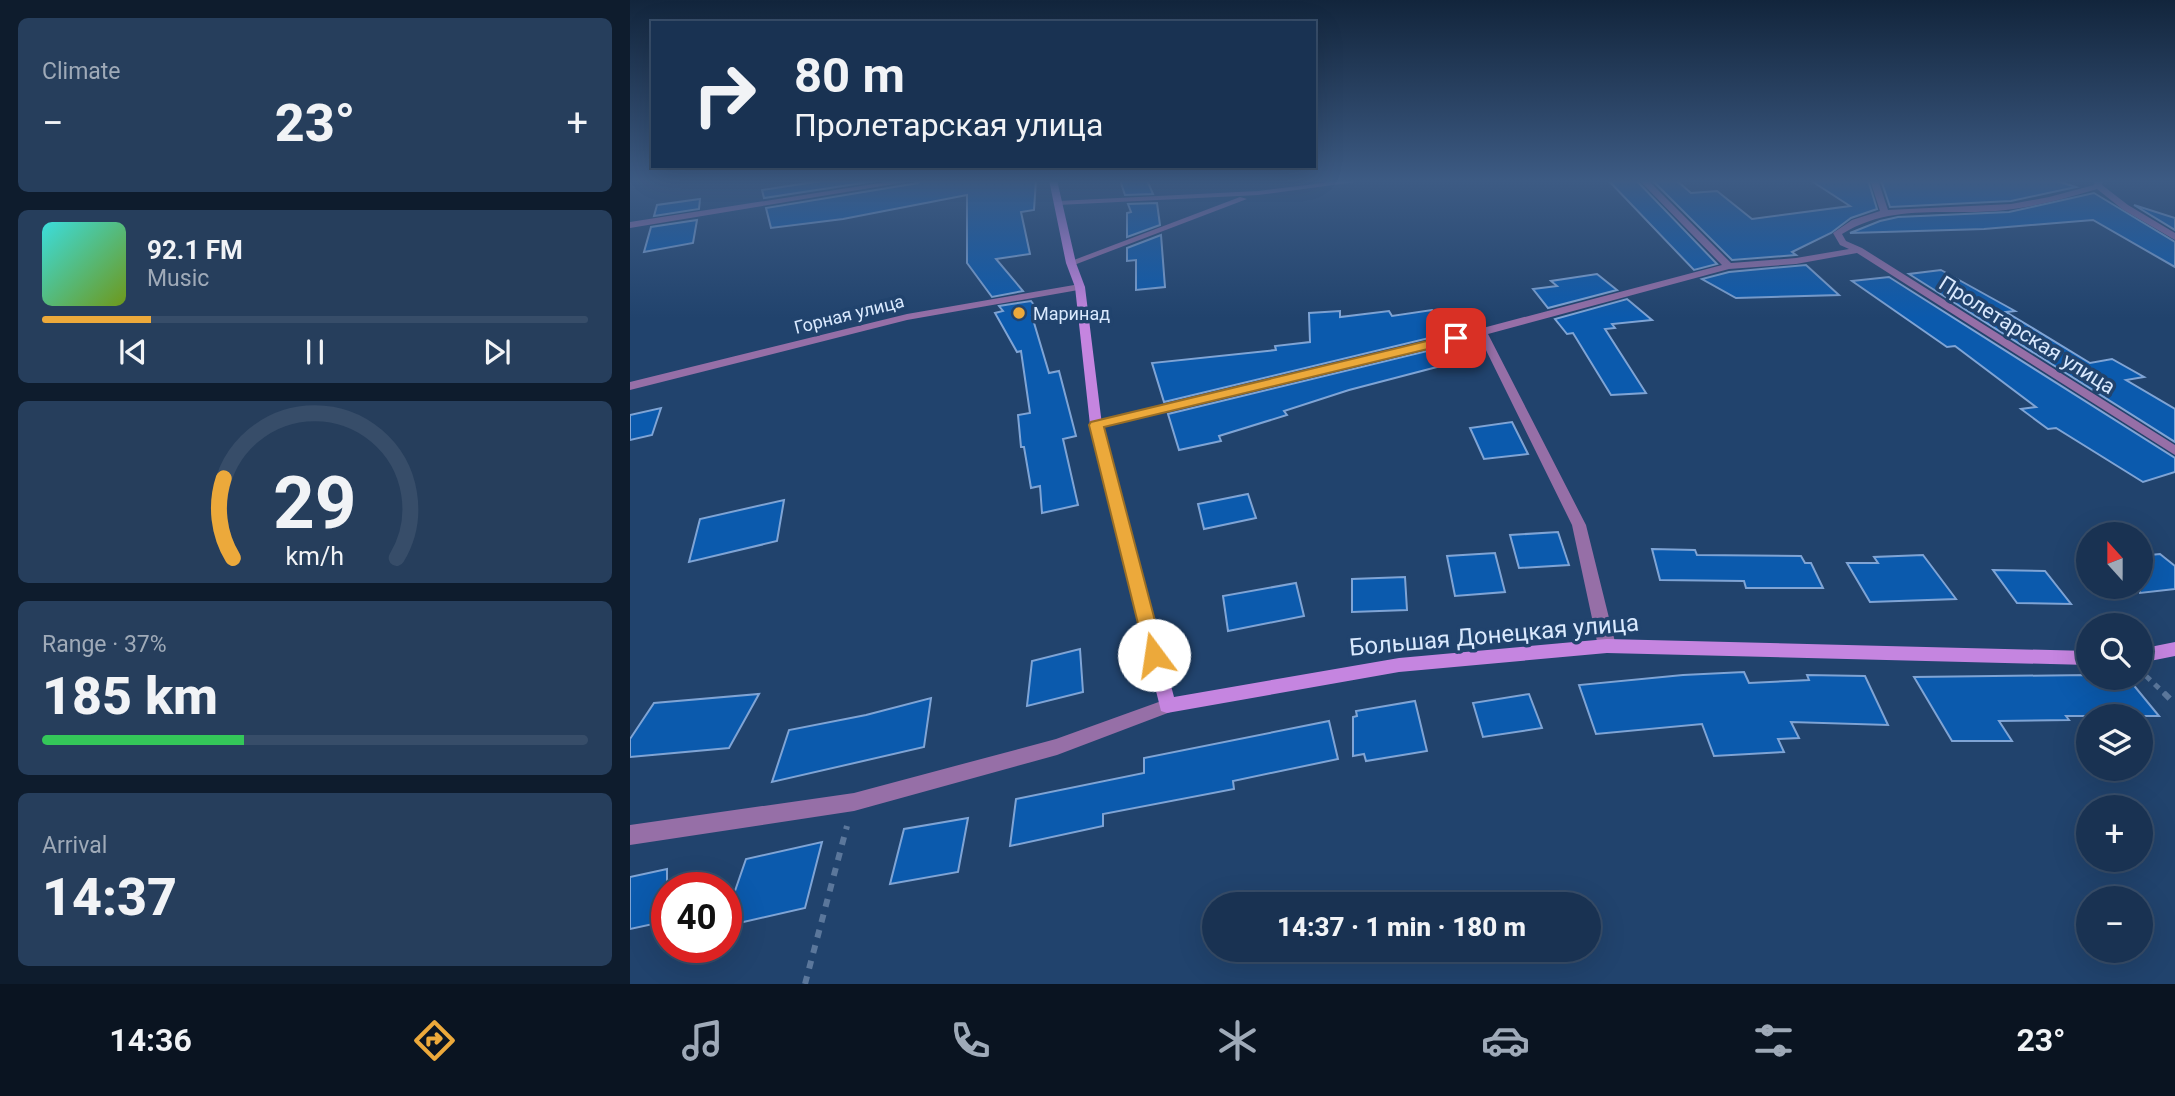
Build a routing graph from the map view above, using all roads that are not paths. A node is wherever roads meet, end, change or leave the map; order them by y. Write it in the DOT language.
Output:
graph roads {
  1 [pos="1063,226"];
  2 [pos="1170,226"];
  3 [pos="1689,226"];
  4 [pos="1846,226"];
  5 [pos="2157,226"];
  6 [pos="2175,237"];
  7 [pos="1859,250"];
  8 [pos="1071,263"];
  9 [pos="1729,266"];
  10 [pos="1080,287"];
  11 [pos="1482,332"];
  12 [pos="630,386"];
  13 [pos="1096,425"];
  14 [pos="2175,451"];
  15 [pos="1607,646"];
  16 [pos="2175,649"];
  17 [pos="2153,653"];
  18 [pos="2076,658"];
  19 [pos="1167,706"];
  20 [pos="630,835"];
  1 -- 8 [label="street"];
  2 -- 8 [label="street"];
  3 -- 9 [label="street"];
  4 -- 7 [label="street, Пролетарская улица"];
  5 -- 6 [label="street"];
  7 -- 9 [label="street"];
  7 -- 14 [label="street, Пролетарская улица"];
  8 -- 10 [label="street"];
  9 -- 11 [label="street"];
  10 -- 12 [label="street, Горная улица"];
  10 -- 13 [label="street"];
  11 -- 13 [label="street"];
  11 -- 15 [label="street"];
  13 -- 19 [label="street"];
  15 -- 18 [label="street, Большая Донецкая улица"];
  15 -- 19 [label="street, Большая Донецкая улица"];
  16 -- 17 [label="street"];
  19 -- 20 [label="street, Большая Донецкая улица"];
}
